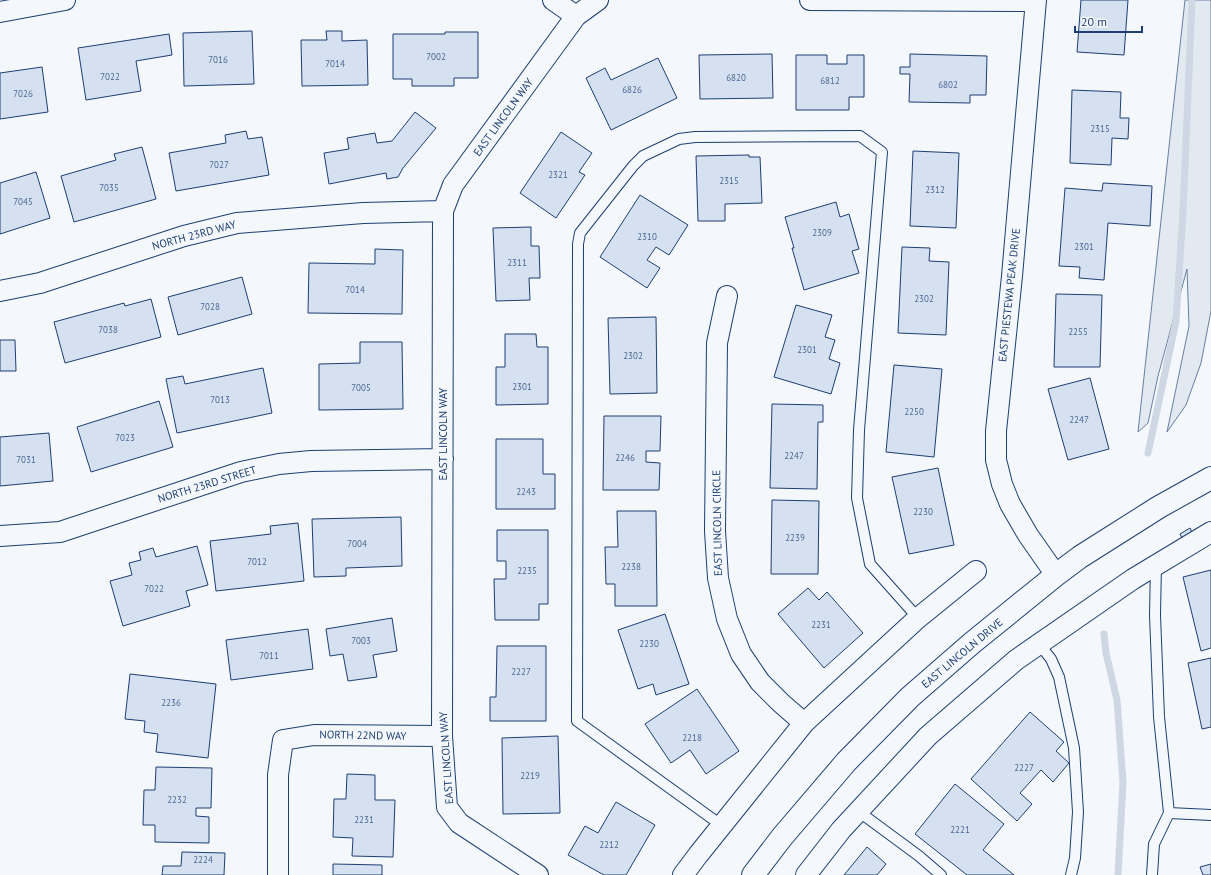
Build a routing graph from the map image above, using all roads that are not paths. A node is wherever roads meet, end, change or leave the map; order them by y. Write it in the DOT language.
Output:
graph roads {
  1 [pos="65,0"];
  2 [pos="553,0"];
  3 [pos="598,0"];
  4 [pos="810,0"];
  5 [pos="1036,0"];
  6 [pos="0,12"];
  7 [pos="576,16"];
  8 [pos="443,211"];
  9 [pos="0,291"];
  10 [pos="728,296"];
  11 [pos="443,459"];
  12 [pos="1211,478"];
  13 [pos="1211,532"];
  14 [pos="0,536"];
  15 [pos="1156,564"];
  16 [pos="976,571"];
  17 [pos="1056,575"];
  18 [pos="918,618"];
  19 [pos="1039,644"];
  20 [pos="804,723"];
  21 [pos="442,736"];
  22 [pos="858,811"];
  23 [pos="1169,813"];
  24 [pos="1211,815"];
  25 [pos="721,825"];
  26 [pos="278,875"];
  27 [pos="538,875"];
  28 [pos="683,875"];
  29 [pos="753,875"];
  30 [pos="806,875"];
  31 [pos="941,875"];
  32 [pos="1071,875"];
  33 [pos="1152,875"];
  1 -- 6 [label="street"];
  2 -- 7 [label="street"];
  3 -- 7 [label="street, EAST LINCOLN WAY"];
  4 -- 5 [label="street"];
  5 -- 17 [label="street, EAST PIESTEWA PEAK DRIVE"];
  7 -- 8 [label="street, EAST LINCOLN WAY"];
  8 -- 9 [label="street, NORTH 23RD WAY"];
  8 -- 11 [label="street, EAST LINCOLN WAY"];
  10 -- 20 [label="street, EAST LINCOLN CIRCLE"];
  11 -- 14 [label="street, NORTH 23RD STREET"];
  11 -- 21 [label="street, EAST LINCOLN WAY"];
  12 -- 17 [label="main road, EAST LINCOLN DRIVE"];
  13 -- 15 [label="street"];
  15 -- 19 [label="street"];
  15 -- 23 [label="lane"];
  16 -- 18 [label="street"];
  17 -- 29 [label="main road, EAST LINCOLN DRIVE"];
  18 -- 20 [label="street"];
  18 -- 25 [label="lane"];
  19 -- 22 [label="street"];
  19 -- 32 [label="lane"];
  20 -- 25 [label="street"];
  21 -- 26 [label="street, NORTH 22ND WAY"];
  21 -- 27 [label="street, EAST LINCOLN WAY"];
  22 -- 30 [label="street"];
  22 -- 31 [label="lane"];
  23 -- 24 [label="lane"];
  23 -- 33 [label="lane"];
  25 -- 28 [label="street"];
}
